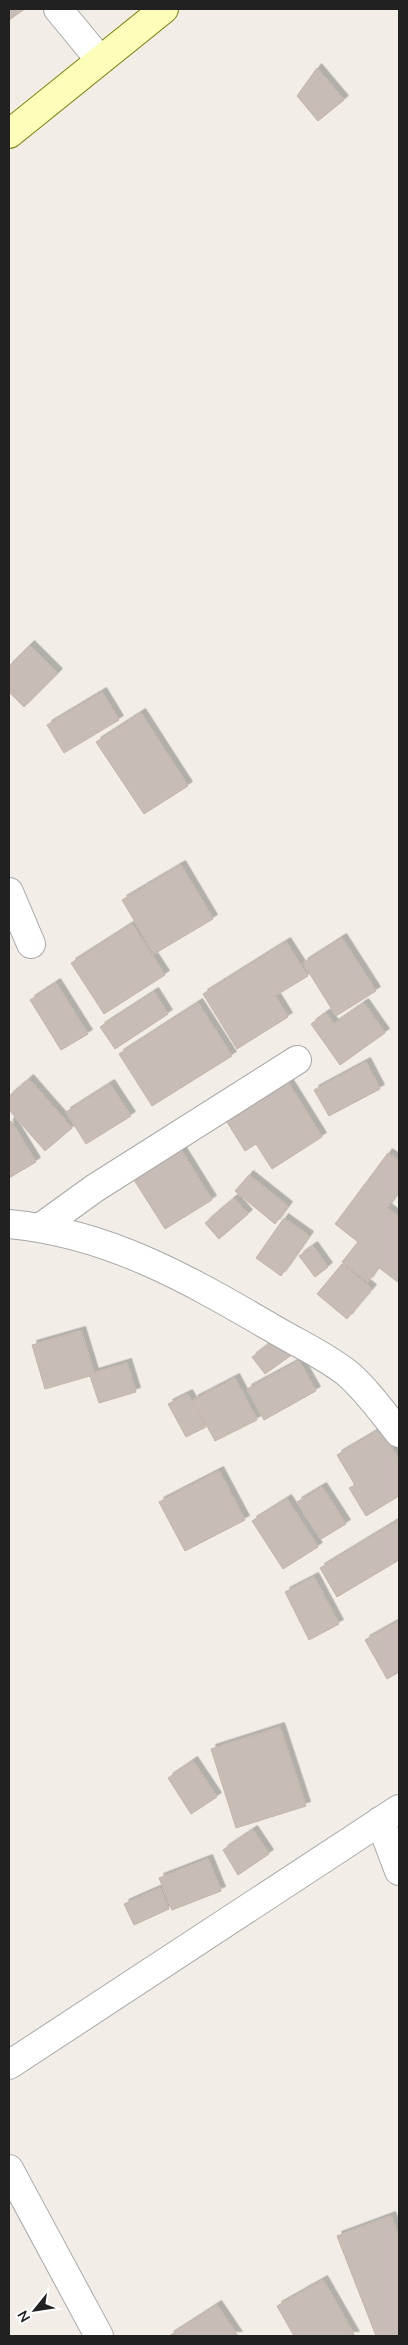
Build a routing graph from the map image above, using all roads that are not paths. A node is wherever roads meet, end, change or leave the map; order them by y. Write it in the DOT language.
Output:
graph roads {
  1 [pos="58,9"];
  2 [pos="164,9"];
  3 [pos="100,60"];
  4 [pos="9,134"];
  5 [pos="9,892"];
  6 [pos="31,944"];
  7 [pos="297,1060"];
  8 [pos="9,1224"];
  9 [pos="41,1227"];
  10 [pos="399,1434"];
  11 [pos="389,1815"];
  12 [pos="399,1871"];
  13 [pos="9,2066"];
  14 [pos="9,2170"];
  15 [pos="99,2336"];
  1 -- 3 [label="street"];
  2 -- 3 [label="street"];
  3 -- 4 [label="street"];
  5 -- 6 [label="street"];
  7 -- 9 [label="street"];
  8 -- 9 [label="street"];
  9 -- 10 [label="street"];
  11 -- 12 [label="street"];
  11 -- 13 [label="street"];
  14 -- 15 [label="street"];
}
